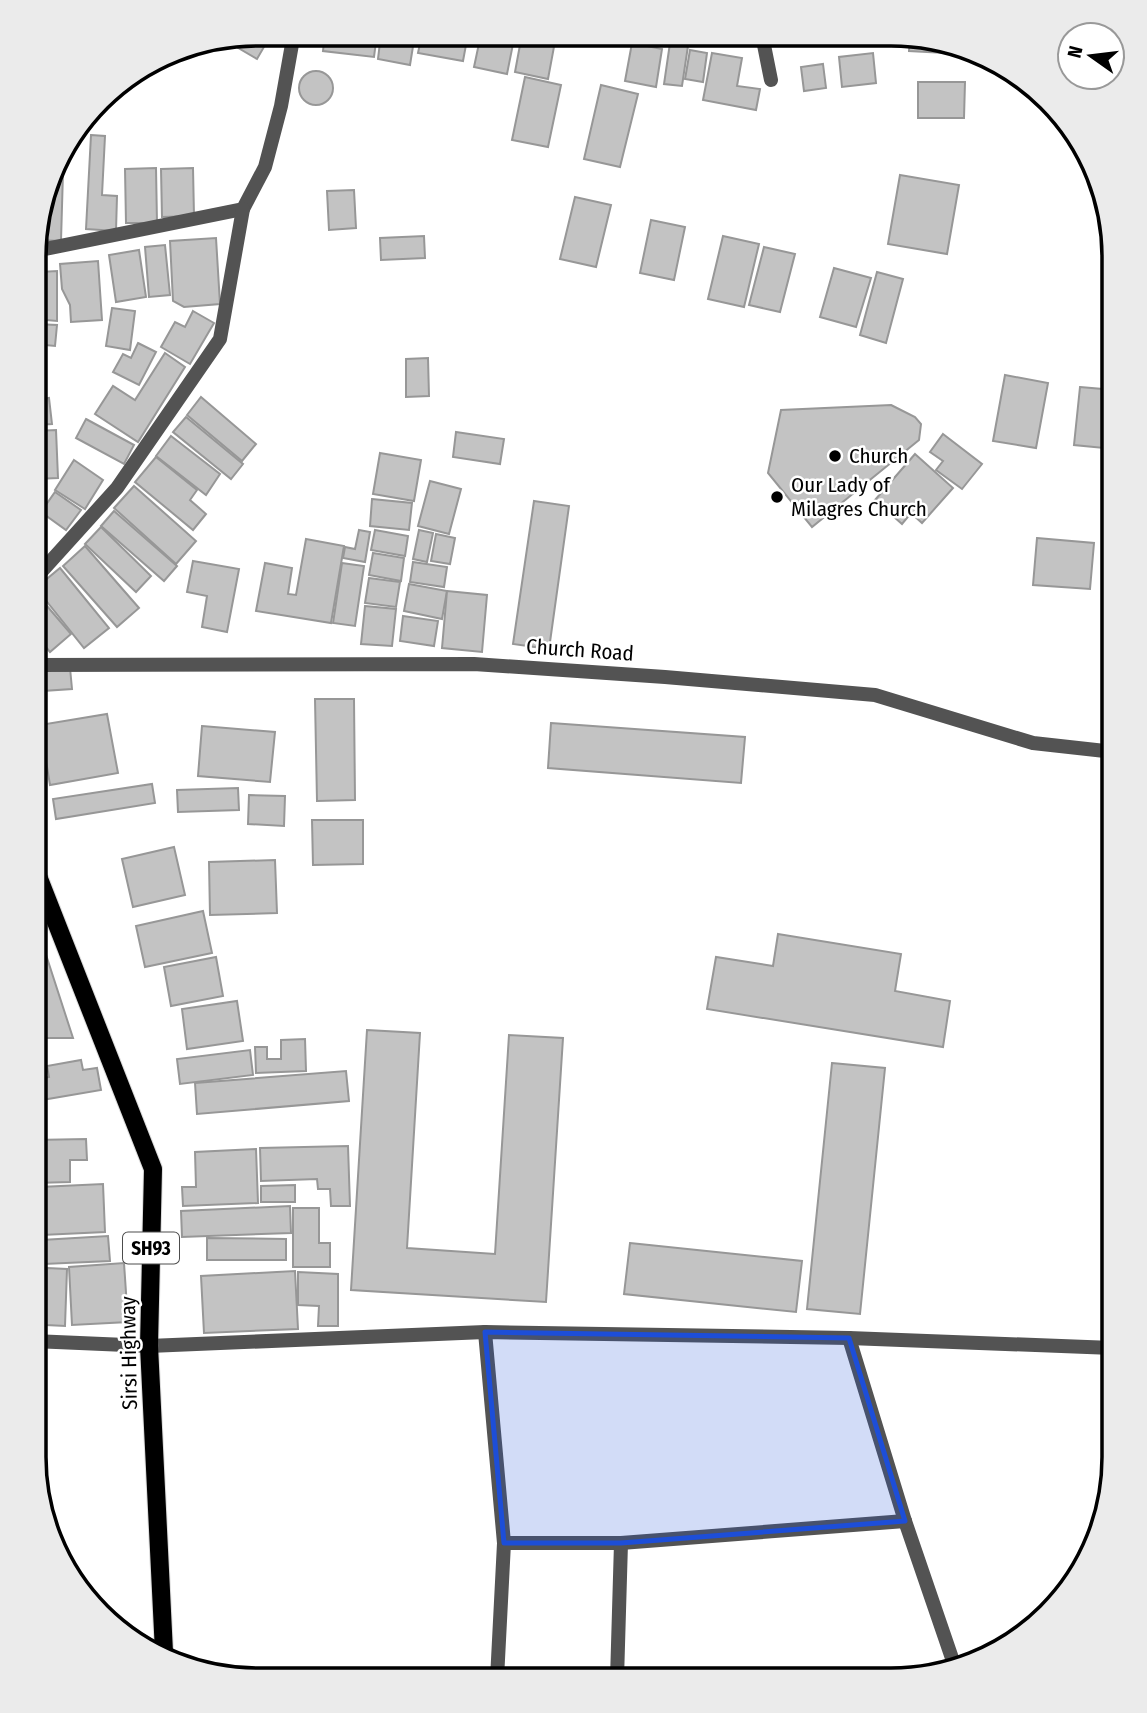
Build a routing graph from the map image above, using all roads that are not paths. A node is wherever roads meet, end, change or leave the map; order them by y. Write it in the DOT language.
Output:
graph roads {
  1 [pos="292,46"];
  2 [pos="762,46"];
  3 [pos="771,80"];
  4 [pos="243,209"];
  5 [pos="46,249"];
  6 [pos="46,566"];
  7 [pos="46,665"];
  8 [pos="1102,751"];
  9 [pos="46,897"];
  10 [pos="485,1332"];
  11 [pos="849,1338"];
  12 [pos="46,1342"];
  13 [pos="149,1346"];
  14 [pos="1101,1348"];
  15 [pos="905,1521"];
  16 [pos="504,1543"];
  17 [pos="621,1543"];
  18 [pos="164,1645"];
  19 [pos="952,1658"];
  20 [pos="498,1668"];
  21 [pos="617,1668"];
  1 -- 4 [label="street"];
  2 -- 3 [label="street"];
  4 -- 5 [label="street"];
  4 -- 6 [label="street"];
  7 -- 8 [label="street, Church Road"];
  9 -- 13 [label="main road, Sirsi Highway / SH93"];
  10 -- 11 [label="street"];
  10 -- 13 [label="street"];
  10 -- 16 [label="street"];
  11 -- 14 [label="street"];
  11 -- 15 [label="street"];
  12 -- 13 [label="street"];
  13 -- 18 [label="main road, Sirsi Highway / SH93"];
  15 -- 17 [label="street"];
  15 -- 19 [label="street"];
  16 -- 17 [label="street"];
  16 -- 20 [label="street"];
  17 -- 21 [label="street"];
}
